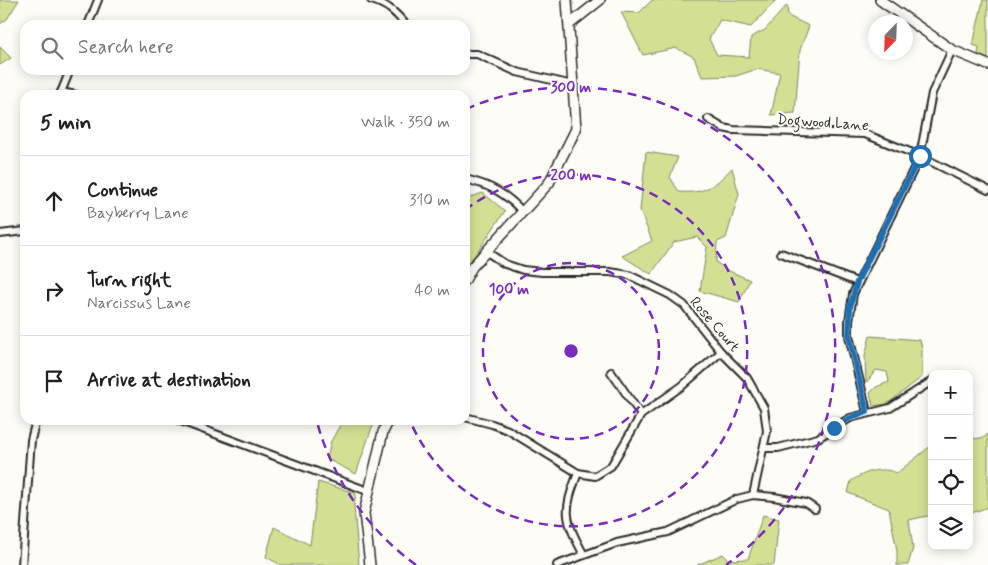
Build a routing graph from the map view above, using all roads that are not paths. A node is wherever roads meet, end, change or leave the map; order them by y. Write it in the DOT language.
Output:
graph roads {
  1 [pos="98,0"];
  2 [pos="371,0"];
  3 [pos="567,0"];
  4 [pos="600,0"];
  5 [pos="880,0"];
  6 [pos="90,20"];
  7 [pos="402,20"];
  8 [pos="570,24"];
  9 [pos="952,50"];
  10 [pos="470,54"];
  11 [pos="988,65"];
  12 [pos="68,75"];
  13 [pos="573,85"];
  14 [pos="62,90"];
  15 [pos="708,118"];
  16 [pos="920,156"];
  17 [pos="470,180"];
  18 [pos="988,190"];
  19 [pos="522,211"];
  20 [pos="20,232"];
  21 [pos="0,234"];
  22 [pos="487,252"];
  23 [pos="781,253"];
  24 [pos="470,271"];
  25 [pos="857,282"];
  26 [pos="721,352"];
  27 [pos="611,372"];
  28 [pos="928,384"];
  29 [pos="867,412"];
  30 [pos="641,415"];
  31 [pos="470,418"];
  32 [pos="35,425"];
  33 [pos="191,425"];
  34 [pos="386,425"];
  35 [pos="765,448"];
  36 [pos="578,473"];
  37 [pos="368,491"];
  38 [pos="752,496"];
  39 [pos="816,509"];
  40 [pos="584,555"];
  41 [pos="22,565"];
  42 [pos="370,565"];
  43 [pos="556,565"];
  1 -- 6 [label="street"];
  2 -- 7 [label="street"];
  3 -- 8 [label="main road"];
  4 -- 8 [label="main road"];
  5 -- 9 [label="main road"];
  8 -- 13 [label="main road"];
  9 -- 11 [label="main road"];
  9 -- 16 [label="street"];
  10 -- 13 [label="street"];
  12 -- 14 [label="street"];
  13 -- 19 [label="main road"];
  15 -- 16 [label="street, Dogwood Lane"];
  16 -- 18 [label="street, Dogwood Lane"];
  16 -- 25 [label="street"];
  17 -- 19 [label="street"];
  19 -- 22 [label="main road"];
  20 -- 21 [label="street"];
  22 -- 24 [label="main road"];
  22 -- 26 [label="street, Rose Court"];
  23 -- 25 [label="street"];
  25 -- 29 [label="street"];
  26 -- 30 [label="street"];
  26 -- 35 [label="street, Rose Court"];
  27 -- 30 [label="street"];
  28 -- 29 [label="street"];
  29 -- 35 [label="street"];
  30 -- 36 [label="street"];
  31 -- 36 [label="street"];
  32 -- 41 [label="street"];
  33 -- 37 [label="street"];
  34 -- 37 [label="main road"];
  35 -- 38 [label="street, Rose Court"];
  36 -- 40 [label="street"];
  37 -- 42 [label="main road"];
  38 -- 39 [label="street"];
  38 -- 40 [label="street"];
  40 -- 43 [label="street"];
}
